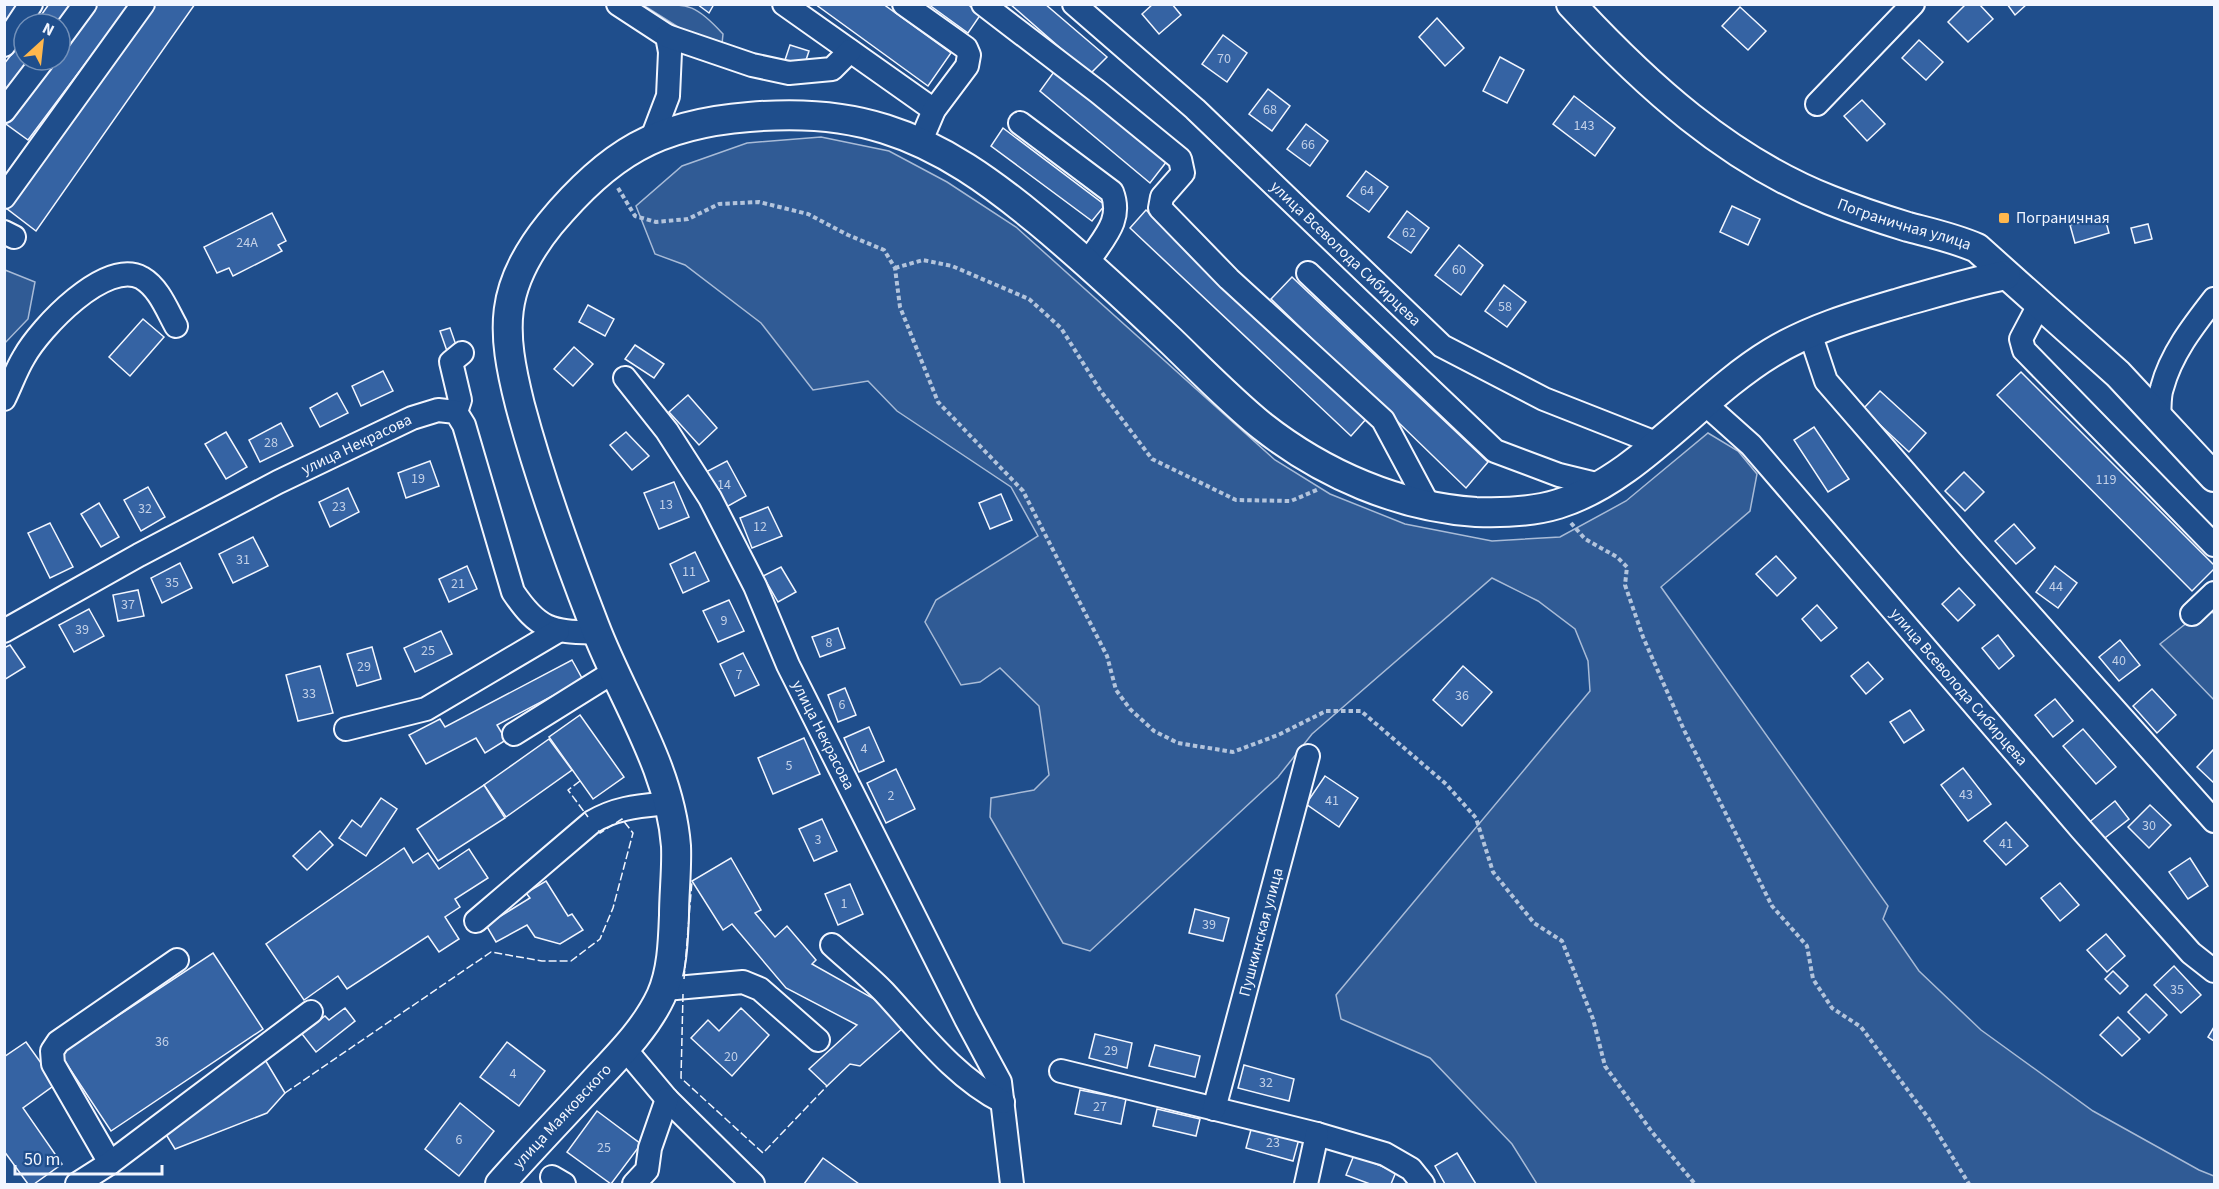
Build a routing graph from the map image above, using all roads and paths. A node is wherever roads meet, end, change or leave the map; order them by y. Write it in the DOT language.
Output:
graph roads {
  1 [pos="30,4"];
  2 [pos="85,4"];
  3 [pos="143,4"];
  4 [pos="618,4"];
  5 [pos="784,4"];
  6 [pos="904,4"];
  7 [pos="983,4"];
  8 [pos="1074,4"];
  9 [pos="1571,4"];
  10 [pos="1914,4"];
  11 [pos="72,22"];
  12 [pos="667,36"];
  13 [pos="4,45"];
  14 [pos="850,51"];
  15 [pos="34,72"];
  16 [pos="1817,104"];
  17 [pos="934,110"];
  18 [pos="4,111"];
  19 [pos="1020,123"];
  20 [pos="652,138"];
  21 [pos="920,143"];
  22 [pos="605,168"];
  23 [pos="4,197"];
  24 [pos="1088,262"];
  25 [pos="895,268"];
  26 [pos="1308,273"];
  27 [pos="2006,274"];
  28 [pos="2214,299"];
  29 [pos="2040,303"];
  30 [pos="176,326"];
  31 [pos="1810,333"];
  32 [pos="462,353"];
  33 [pos="625,378"];
  34 [pos="4,399"];
  35 [pos="1704,403"];
  36 [pos="456,412"];
  37 [pos="2159,416"];
  38 [pos="1656,443"];
  39 [pos="2214,477"];
  40 [pos="1344,478"];
  41 [pos="1600,485"];
  42 [pos="1556,505"];
  43 [pos="1429,506"];
  44 [pos="2214,545"];
  45 [pos="2214,593"];
  46 [pos="2192,614"];
  47 [pos="4,631"];
  48 [pos="558,631"];
  49 [pos="598,633"];
  50 [pos="615,671"];
  51 [pos="346,729"];
  52 [pos="514,734"];
  53 [pos="1308,756"];
  54 [pos="669,803"];
  55 [pos="2214,821"];
  56 [pos="476,921"];
  57 [pos="832,945"];
  58 [pos="177,960"];
  59 [pos="2214,971"];
  60 [pos="664,989"];
  61 [pos="311,1012"];
  62 [pos="818,1040"];
  63 [pos="625,1049"];
  64 [pos="1061,1071"];
  65 [pos="667,1099"];
  66 [pos="1003,1102"];
  67 [pos="1214,1109"];
  68 [pos="1317,1134"];
  69 [pos="110,1163"];
  70 [pos="77,1185"];
  71 [pos="500,1185"];
  72 [pos="634,1185"];
  73 [pos="753,1185"];
  74 [pos="1012,1185"];
  75 [pos="1306,1185"];
  76 [pos="1423,1185"];
  77 [pos="1695,1185"];
  78 [pos="1970,1185"];
  1 -- 13 [label="street"];
  2 -- 11 [label="street"];
  3 -- 23 [label="street"];
  4 -- 12 [label="street"];
  5 -- 14 [label="street"];
  6 -- 17 [label="street"];
  7 -- 43 [label="street"];
  8 -- 38 [label="street, улица Всеволода Сибирцева"];
  9 -- 27 [label="main road, Пограничная улица"];
  10 -- 16 [label="street"];
  12 -- 14 [label="street"];
  12 -- 20 [label="street"];
  14 -- 17 [label="street"];
  15 -- 18 [label="street"];
  17 -- 21 [label="street"];
  19 -- 24 [label="street"];
  20 -- 21 [label="main road, улица Маяковского"];
  20 -- 22 [label="main road, улица Маяковского"];
  21 -- 24 [label="main road, улица Маяковского"];
  22 -- 25 [label="path"];
  22 -- 49 [label="main road, улица Маяковского"];
  24 -- 40 [label="main road, улица Маяковского"];
  25 -- 40 [label="path"];
  25 -- 77 [label="path"];
  26 -- 41 [label="street"];
  27 -- 29 [label="main road, Пограничная улица"];
  27 -- 31 [label="main road, улица Маяковского"];
  28 -- 37 [label="street"];
  29 -- 37 [label="main road, Пограничная улица"];
  29 -- 44 [label="street"];
  30 -- 34 [label="street"];
  31 -- 35 [label="main road, улица Маяковского"];
  31 -- 55 [label="street"];
  32 -- 36 [label="street"];
  33 -- 66 [label="street, улица Некрасова"];
  35 -- 38 [label="main road, улица Маяковского"];
  35 -- 59 [label="street, улица Всеволода Сибирцева"];
  36 -- 47 [label="street, улица Некрасова"];
  36 -- 48 [label="street"];
  37 -- 39 [label="main road, Пограничная улица"];
  38 -- 41 [label="main road, улица Маяковского"];
  40 -- 43 [label="main road, улица Маяковского"];
  41 -- 42 [label="main road, улица Маяковского"];
  42 -- 43 [label="main road, улица Маяковского"];
  42 -- 78 [label="path"];
  45 -- 46 [label="street"];
  48 -- 49 [label="street"];
  48 -- 51 [label="street"];
  49 -- 50 [label="main road, улица Маяковского"];
  50 -- 52 [label="street"];
  50 -- 54 [label="main road, улица Маяковского"];
  53 -- 67 [label="street, Пушкинская улица"];
  54 -- 56 [label="street"];
  54 -- 60 [label="main road, улица Маяковского"];
  57 -- 66 [label="street"];
  58 -- 69 [label="street"];
  60 -- 62 [label="street"];
  60 -- 63 [label="main road, улица Маяковского"];
  61 -- 69 [label="street"];
  63 -- 65 [label="street"];
  63 -- 71 [label="main road, улица Маяковского"];
  64 -- 67 [label="street"];
  65 -- 72 [label="street"];
  65 -- 73 [label="street"];
  66 -- 74 [label="street"];
  67 -- 68 [label="street"];
  68 -- 75 [label="street"];
  68 -- 76 [label="street"];
  69 -- 70 [label="street"];
}
